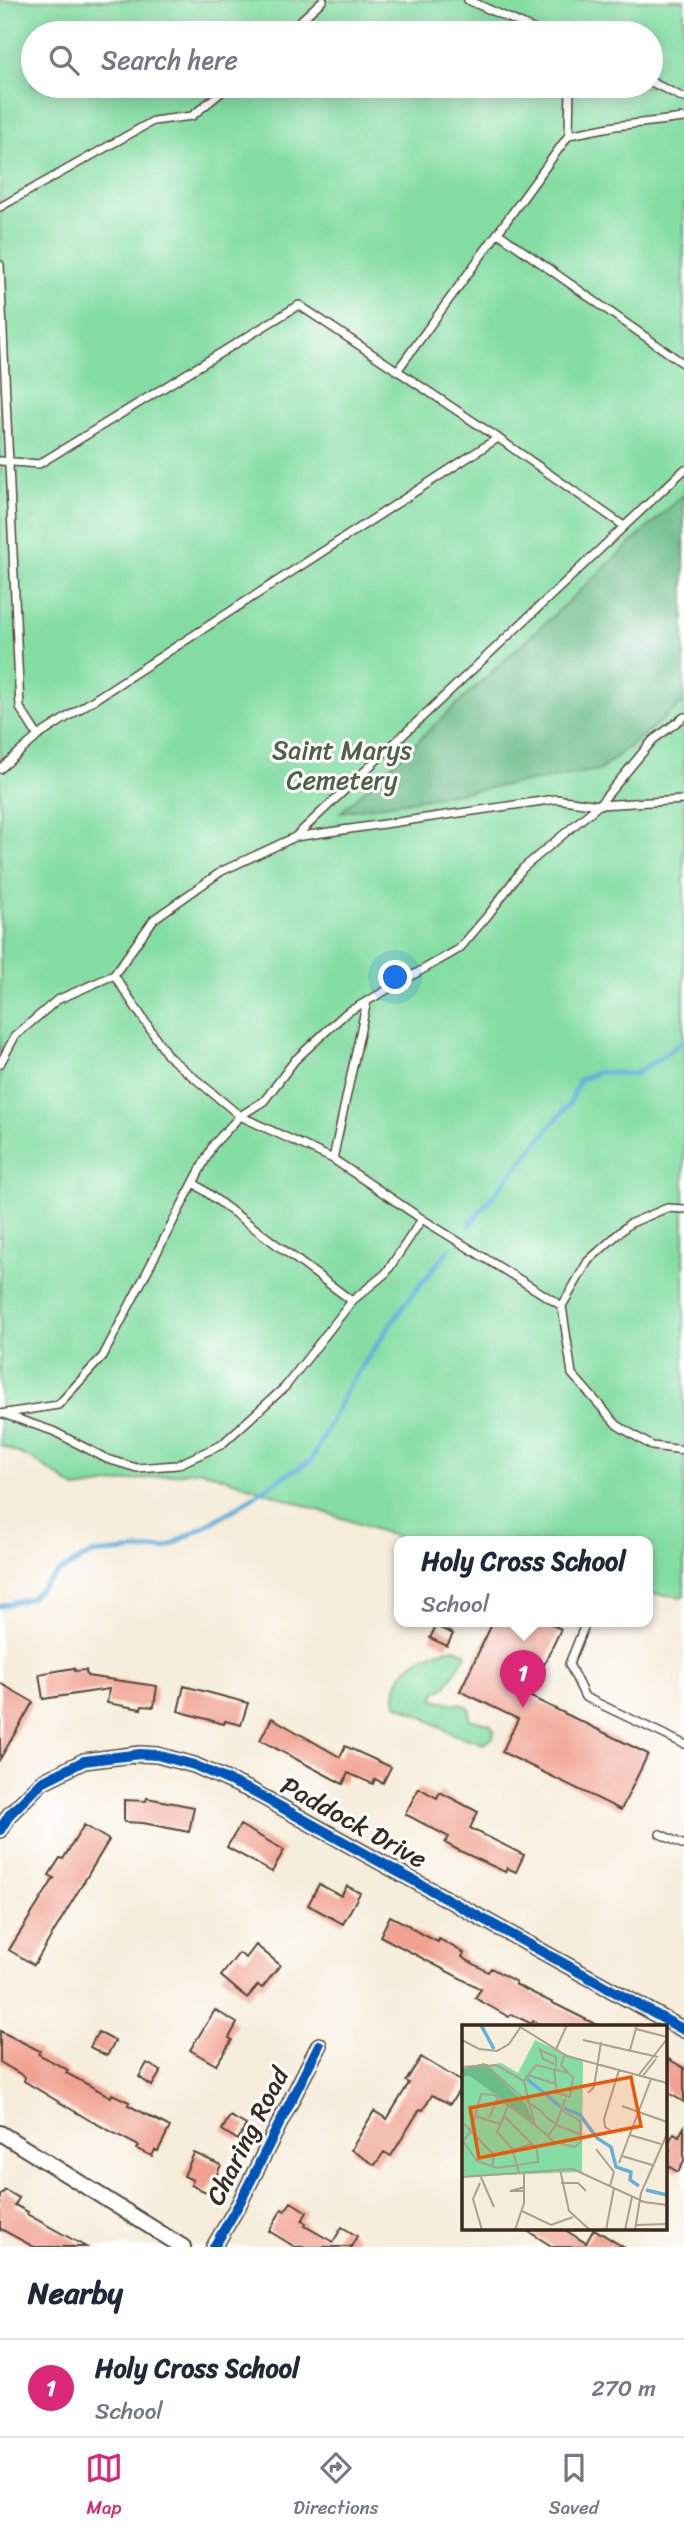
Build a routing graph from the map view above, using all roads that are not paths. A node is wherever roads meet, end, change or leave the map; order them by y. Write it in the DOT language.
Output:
graph roads {
  1 [pos="323,0"];
  2 [pos="468,0"];
  3 [pos="300,21"];
  4 [pos="515,21"];
  5 [pos="663,87"];
  6 [pos="684,97"];
  7 [pos="215,98"];
  8 [pos="570,98"];
  9 [pos="684,118"];
  10 [pos="569,135"];
  11 [pos="0,207"];
  12 [pos="498,233"];
  13 [pos="0,264"];
  14 [pos="684,364"];
  15 [pos="397,371"];
  16 [pos="498,438"];
  17 [pos="10,460"];
  18 [pos="0,461"];
  19 [pos="684,470"];
  20 [pos="624,526"];
  21 [pos="684,717"];
  22 [pos="38,736"];
  23 [pos="0,769"];
  24 [pos="684,800"];
  25 [pos="599,805"];
  26 [pos="295,837"];
  27 [pos="114,975"];
  28 [pos="367,1001"];
  29 [pos="0,1064"];
  30 [pos="240,1116"];
  31 [pos="333,1159"];
  32 [pos="194,1183"];
  33 [pos="684,1209"];
  34 [pos="422,1219"];
  35 [pos="352,1301"];
  36 [pos="562,1306"];
  37 [pos="3,1414"];
  38 [pos="684,1450"];
  39 [pos="584,1627"];
  40 [pos="684,1744"];
  41 [pos="0,1830"];
  42 [pos="660,1834"];
  43 [pos="684,1845"];
  44 [pos="684,2030"];
  45 [pos="319,2045"];
  46 [pos="0,2133"];
  47 [pos="183,2247"];
  48 [pos="214,2247"];
  1 -- 3 [label="lane"];
  2 -- 4 [label="lane"];
  5 -- 6 [label="lane"];
  7 -- 11 [label="lane"];
  8 -- 10 [label="lane"];
  9 -- 10 [label="lane"];
  10 -- 12 [label="lane"];
  12 -- 14 [label="lane"];
  12 -- 15 [label="lane"];
  13 -- 17 [label="lane"];
  15 -- 16 [label="lane"];
  15 -- 17 [label="lane"];
  16 -- 20 [label="lane"];
  16 -- 22 [label="lane"];
  17 -- 18 [label="lane"];
  17 -- 22 [label="lane"];
  19 -- 20 [label="lane"];
  20 -- 26 [label="lane"];
  21 -- 25 [label="lane"];
  22 -- 23 [label="lane"];
  24 -- 25 [label="lane"];
  25 -- 26 [label="lane"];
  25 -- 28 [label="lane"];
  26 -- 27 [label="lane"];
  27 -- 29 [label="lane"];
  27 -- 30 [label="lane"];
  28 -- 30 [label="lane"];
  28 -- 31 [label="lane"];
  30 -- 31 [label="lane"];
  30 -- 32 [label="lane"];
  31 -- 34 [label="lane"];
  32 -- 35 [label="lane"];
  32 -- 37 [label="lane"];
  33 -- 36 [label="lane"];
  34 -- 35 [label="lane"];
  34 -- 36 [label="lane"];
  35 -- 37 [label="lane"];
  36 -- 38 [label="lane"];
  39 -- 40 [label="lane"];
  41 -- 44 [label="street, Paddock Drive"];
  42 -- 43 [label="lane"];
  45 -- 48 [label="street, Charing Road"];
  46 -- 47 [label="street"];
}
